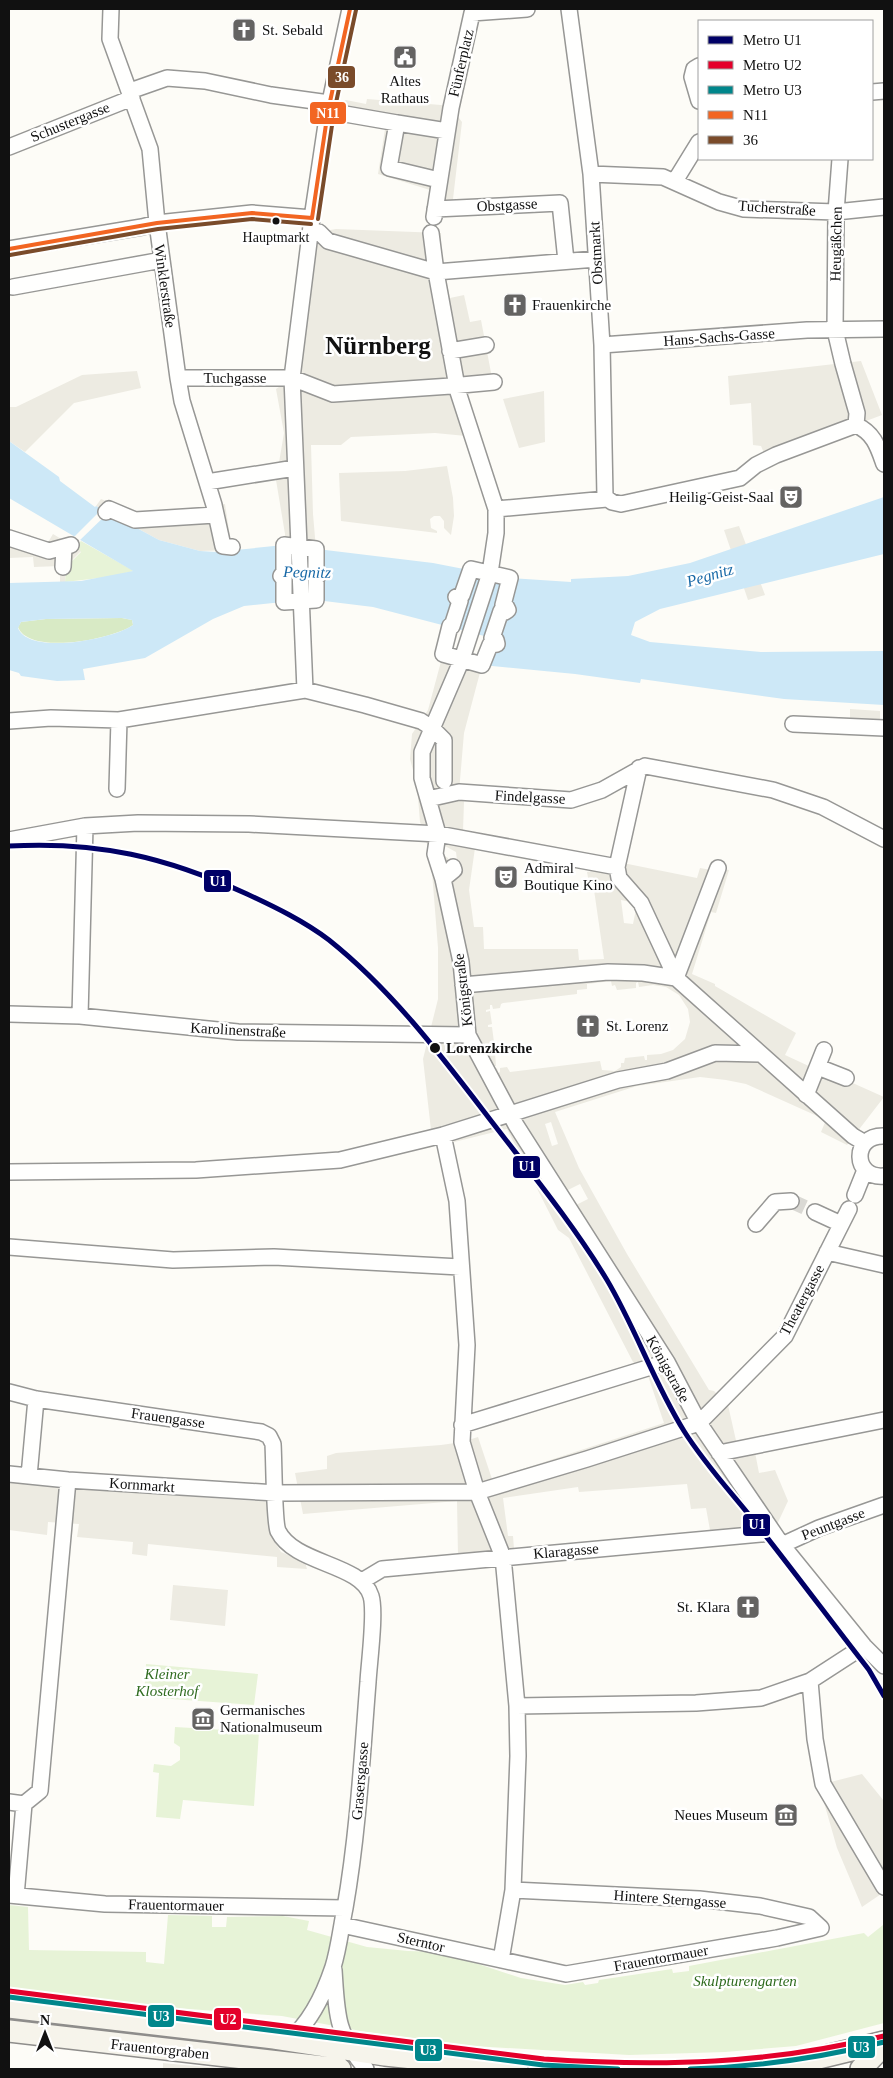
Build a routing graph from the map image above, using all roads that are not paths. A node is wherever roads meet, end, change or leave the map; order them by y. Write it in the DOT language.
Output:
graph roads {
  1 [pos="111,9"];
  2 [pos="350,9"];
  3 [pos="527,9"];
  4 [pos="569,9"];
  5 [pos="697,67"];
  6 [pos="131,94"];
  7 [pos="698,98"];
  8 [pos="329,107"];
  9 [pos="397,123"];
  10 [pos="447,131"];
  11 [pos="698,144"];
  12 [pos="9,147"];
  13 [pos="840,160"];
  14 [pos="591,174"];
  15 [pos="439,180"];
  16 [pos="675,181"];
  17 [pos="560,203"];
  18 [pos="884,207"];
  19 [pos="836,212"];
  20 [pos="157,223"];
  21 [pos="311,225"];
  22 [pos="431,233"];
  23 [pos="9,249"];
  24 [pos="596,259"];
  25 [pos="162,260"];
  26 [pos="566,260"];
  27 [pos="440,272"];
  28 [pos="13,287"];
  29 [pos="884,329"];
  30 [pos="835,330"];
  31 [pos="602,338"];
  32 [pos="486,345"];
  33 [pos="450,351"];
  34 [pos="178,378"];
  35 [pos="292,378"];
  36 [pos="494,382"];
  37 [pos="458,389"];
  38 [pos="856,425"];
  39 [pos="884,464"];
  40 [pos="295,468"];
  41 [pos="207,482"];
  42 [pos="607,499"];
  43 [pos="496,509"];
  44 [pos="215,510"];
  45 [pos="106,512"];
  46 [pos="9,538"];
  47 [pos="232,547"];
  48 [pos="63,568"];
  49 [pos="490,573"];
  50 [pos="462,660"];
  51 [pos="305,690"];
  52 [pos="119,720"];
  53 [pos="9,721"];
  54 [pos="793,724"];
  55 [pos="432,728"];
  56 [pos="884,728"];
  57 [pos="434,756"];
  58 [pos="639,768"];
  59 [pos="444,781"];
  60 [pos="117,789"];
  61 [pos="428,799"];
  62 [pos="85,826"];
  63 [pos="432,834"];
  64 [pos="884,839"];
  65 [pos="9,840"];
  66 [pos="453,866"];
  67 [pos="617,867"];
  68 [pos="718,868"];
  69 [pos="443,879"];
  70 [pos="676,978"];
  71 [pos="463,985"];
  72 [pos="9,1014"];
  73 [pos="80,1016"];
  74 [pos="468,1035"];
  75 [pos="824,1050"];
  76 [pos="760,1054"];
  77 [pos="818,1067"];
  78 [pos="846,1078"];
  79 [pos="806,1095"];
  80 [pos="510,1114"];
  81 [pos="443,1135"];
  82 [pos="884,1136"];
  83 [pos="865,1143"];
  84 [pos="865,1170"];
  85 [pos="9,1172"];
  86 [pos="884,1176"];
  87 [pos="791,1201"];
  88 [pos="815,1212"];
  89 [pos="756,1224"];
  90 [pos="841,1224"];
  91 [pos="9,1247"];
  92 [pos="827,1252"];
  93 [pos="884,1265"];
  94 [pos="460,1267"];
  95 [pos="667,1362"];
  96 [pos="9,1392"];
  97 [pos="36,1399"];
  98 [pos="884,1420"];
  99 [pos="699,1422"];
  100 [pos="462,1425"];
  101 [pos="719,1453"];
  102 [pos="9,1474"];
  103 [pos="29,1476"];
  104 [pos="68,1480"];
  105 [pos="477,1492"];
  106 [pos="276,1493"];
  107 [pos="884,1505"];
  108 [pos="778,1539"];
  109 [pos="503,1557"];
  110 [pos="362,1581"];
  111 [pos="864,1646"];
  112 [pos="884,1666"];
  113 [pos="810,1681"];
  114 [pos="517,1706"];
  115 [pos="16,1803"];
  116 [pos="884,1887"];
  117 [pos="513,1890"];
  118 [pos="13,1895"];
  119 [pos="344,1908"];
  120 [pos="342,1925"];
  121 [pos="821,1928"];
  122 [pos="501,1960"];
  123 [pos="333,1966"];
  124 [pos="9,2006"];
  125 [pos="9,2031"];
  126 [pos="289,2040"];
  127 [pos="884,2044"];
  128 [pos="350,2050"];
  129 [pos="292,2066"];
  130 [pos="792,2067"];
  131 [pos="340,2069"];
  132 [pos="366,2069"];
  133 [pos="517,2069"];
  134 [pos="745,2069"];
  135 [pos="861,2069"];
  1 -- 6 [label="street, Winklerstraße"];
  2 -- 8 [label="street"];
  3 -- 10 [label="street, Fünferplatz"];
  4 -- 14 [label="street, Obstmarkt"];
  5 -- 7 [label="street"];
  6 -- 8 [label="street, Schustergasse"];
  6 -- 12 [label="street, Schustergasse"];
  6 -- 20 [label="street, Winklerstraße"];
  8 -- 9 [label="street, Schustergasse"];
  8 -- 21 [label="street"];
  9 -- 10 [label="street, Schustergasse"];
  9 -- 15 [label="street"];
  10 -- 15 [label="street"];
  11 -- 16 [label="street"];
  13 -- 19 [label="street, Heugäßchen"];
  14 -- 16 [label="street"];
  14 -- 24 [label="street, Obstmarkt"];
  15 -- 17 [label="street, Obstgasse"];
  16 -- 19 [label="street, Tucherstraße"];
  17 -- 26 [label="street, Obstmarkt"];
  18 -- 19 [label="street, Tucherstraße"];
  19 -- 30 [label="street, Heugäßchen"];
  20 -- 21 [label="street"];
  20 -- 23 [label="street"];
  20 -- 25 [label="street, Winklerstraße"];
  21 -- 27 [label="street"];
  21 -- 35 [label="street"];
  22 -- 27 [label="street"];
  24 -- 26 [label="street"];
  24 -- 31 [label="street, Obstmarkt"];
  25 -- 28 [label="street"];
  25 -- 34 [label="street, Winklerstraße"];
  26 -- 27 [label="street"];
  27 -- 33 [label="street"];
  29 -- 30 [label="street, Hans-Sachs-Gasse"];
  30 -- 31 [label="street, Hans-Sachs-Gasse"];
  30 -- 38 [label="street, Heugäßchen"];
  31 -- 42 [label="street, Obstmarkt"];
  32 -- 33 [label="street"];
  33 -- 37 [label="street"];
  34 -- 35 [label="street, Tuchgasse"];
  34 -- 41 [label="street, Winklerstraße"];
  35 -- 37 [label="street"];
  35 -- 40 [label="street"];
  36 -- 37 [label="street"];
  37 -- 43 [label="street, Königstraße"];
  38 -- 39 [label="street"];
  38 -- 42 [label="street"];
  40 -- 41 [label="street"];
  40 -- 51 [label="street"];
  41 -- 44 [label="street, Winklerstraße"];
  42 -- 43 [label="street"];
  43 -- 49 [label="street, Königstraße"];
  44 -- 45 [label="street"];
  44 -- 47 [label="street, Winklerstraße"];
  46 -- 48 [label="street"];
  49 -- 50 [label="street, Königstraße"];
  49 -- 50 [label="street"];
  49 -- 50 [label="street"];
  50 -- 55 [label="street, Königstraße"];
  51 -- 52 [label="street"];
  51 -- 55 [label="street"];
  52 -- 53 [label="street"];
  52 -- 60 [label="street"];
  54 -- 56 [label="street"];
  55 -- 57 [label="street, Königstraße"];
  55 -- 57 [label="street, Königstraße"];
  57 -- 59 [label="street, Königstraße"];
  57 -- 61 [label="street, Königstraße"];
  58 -- 61 [label="street, Findelgasse"];
  58 -- 64 [label="street"];
  58 -- 67 [label="street"];
  61 -- 63 [label="street, Königstraße"];
  62 -- 63 [label="street"];
  62 -- 65 [label="street"];
  62 -- 73 [label="street"];
  63 -- 67 [label="street"];
  63 -- 69 [label="street, Königstraße"];
  66 -- 69 [label="street"];
  67 -- 70 [label="street"];
  68 -- 70 [label="street"];
  69 -- 71 [label="street, Königstraße"];
  70 -- 71 [label="street"];
  70 -- 76 [label="street"];
  71 -- 74 [label="street, Königstraße"];
  72 -- 73 [label="street, Karolinenstraße"];
  73 -- 74 [label="street, Karolinenstraße"];
  74 -- 80 [label="street, Königstraße"];
  75 -- 77 [label="street"];
  76 -- 79 [label="street"];
  76 -- 80 [label="street"];
  77 -- 78 [label="street"];
  77 -- 79 [label="street"];
  79 -- 83 [label="street"];
  80 -- 81 [label="street"];
  80 -- 95 [label="street, Königstraße"];
  81 -- 85 [label="street"];
  81 -- 94 [label="street"];
  82 -- 83 [label="street"];
  83 -- 84 [label="street"];
  84 -- 86 [label="street"];
  84 -- 90 [label="street, Theatergasse"];
  87 -- 89 [label="street"];
  88 -- 90 [label="street"];
  90 -- 92 [label="street, Theatergasse"];
  91 -- 94 [label="street"];
  92 -- 93 [label="street"];
  92 -- 99 [label="street, Theatergasse"];
  94 -- 100 [label="street"];
  95 -- 99 [label="street, Königstraße"];
  95 -- 100 [label="street"];
  96 -- 97 [label="street, Frauengasse"];
  97 -- 103 [label="street"];
  97 -- 106 [label="street, Frauengasse"];
  98 -- 101 [label="street"];
  99 -- 101 [label="street, Königstraße"];
  99 -- 105 [label="street, Kornmarkt"];
  100 -- 105 [label="street"];
  101 -- 108 [label="street, Königstraße"];
  102 -- 103 [label="street, Kornmarkt"];
  103 -- 104 [label="street, Kornmarkt"];
  104 -- 106 [label="street, Kornmarkt"];
  104 -- 115 [label="street"];
  105 -- 106 [label="street, Kornmarkt"];
  105 -- 109 [label="street"];
  106 -- 110 [label="street"];
  107 -- 108 [label="street, Peuntgasse"];
  108 -- 109 [label="street, Klaragasse"];
  108 -- 111 [label="street, Königstraße"];
  109 -- 110 [label="street, Klaragasse"];
  109 -- 114 [label="street"];
  110 -- 119 [label="street, Grasersgasse"];
  111 -- 112 [label="street, Königstraße"];
  111 -- 113 [label="street"];
  113 -- 114 [label="street"];
  113 -- 116 [label="street"];
  114 -- 117 [label="street"];
  115 -- 118 [label="street"];
  117 -- 121 [label="street, Hintere Sterngasse"];
  117 -- 122 [label="street"];
  118 -- 119 [label="street, Frauentormauer"];
  119 -- 120 [label="street, Grasersgasse"];
  120 -- 122 [label="street, Sterntor"];
  120 -- 123 [label="street, Grasersgasse"];
  121 -- 122 [label="street, Frauentormauer"];
  123 -- 126 [label="street, Grasersgasse"];
  123 -- 128 [label="street, Grasersgasse"];
  124 -- 126 [label="main road, Frauentorgraben"];
  125 -- 129 [label="main road, Frauentorgraben"];
  126 -- 128 [label="main road, Frauentorgraben"];
  127 -- 130 [label="main road"];
  127 -- 135 [label="main road"];
  128 -- 132 [label="street, Grasersgasse"];
  128 -- 133 [label="main road, Frauentorgraben"];
  129 -- 131 [label="main road, Frauentorgraben"];
  130 -- 134 [label="main road"];
}
